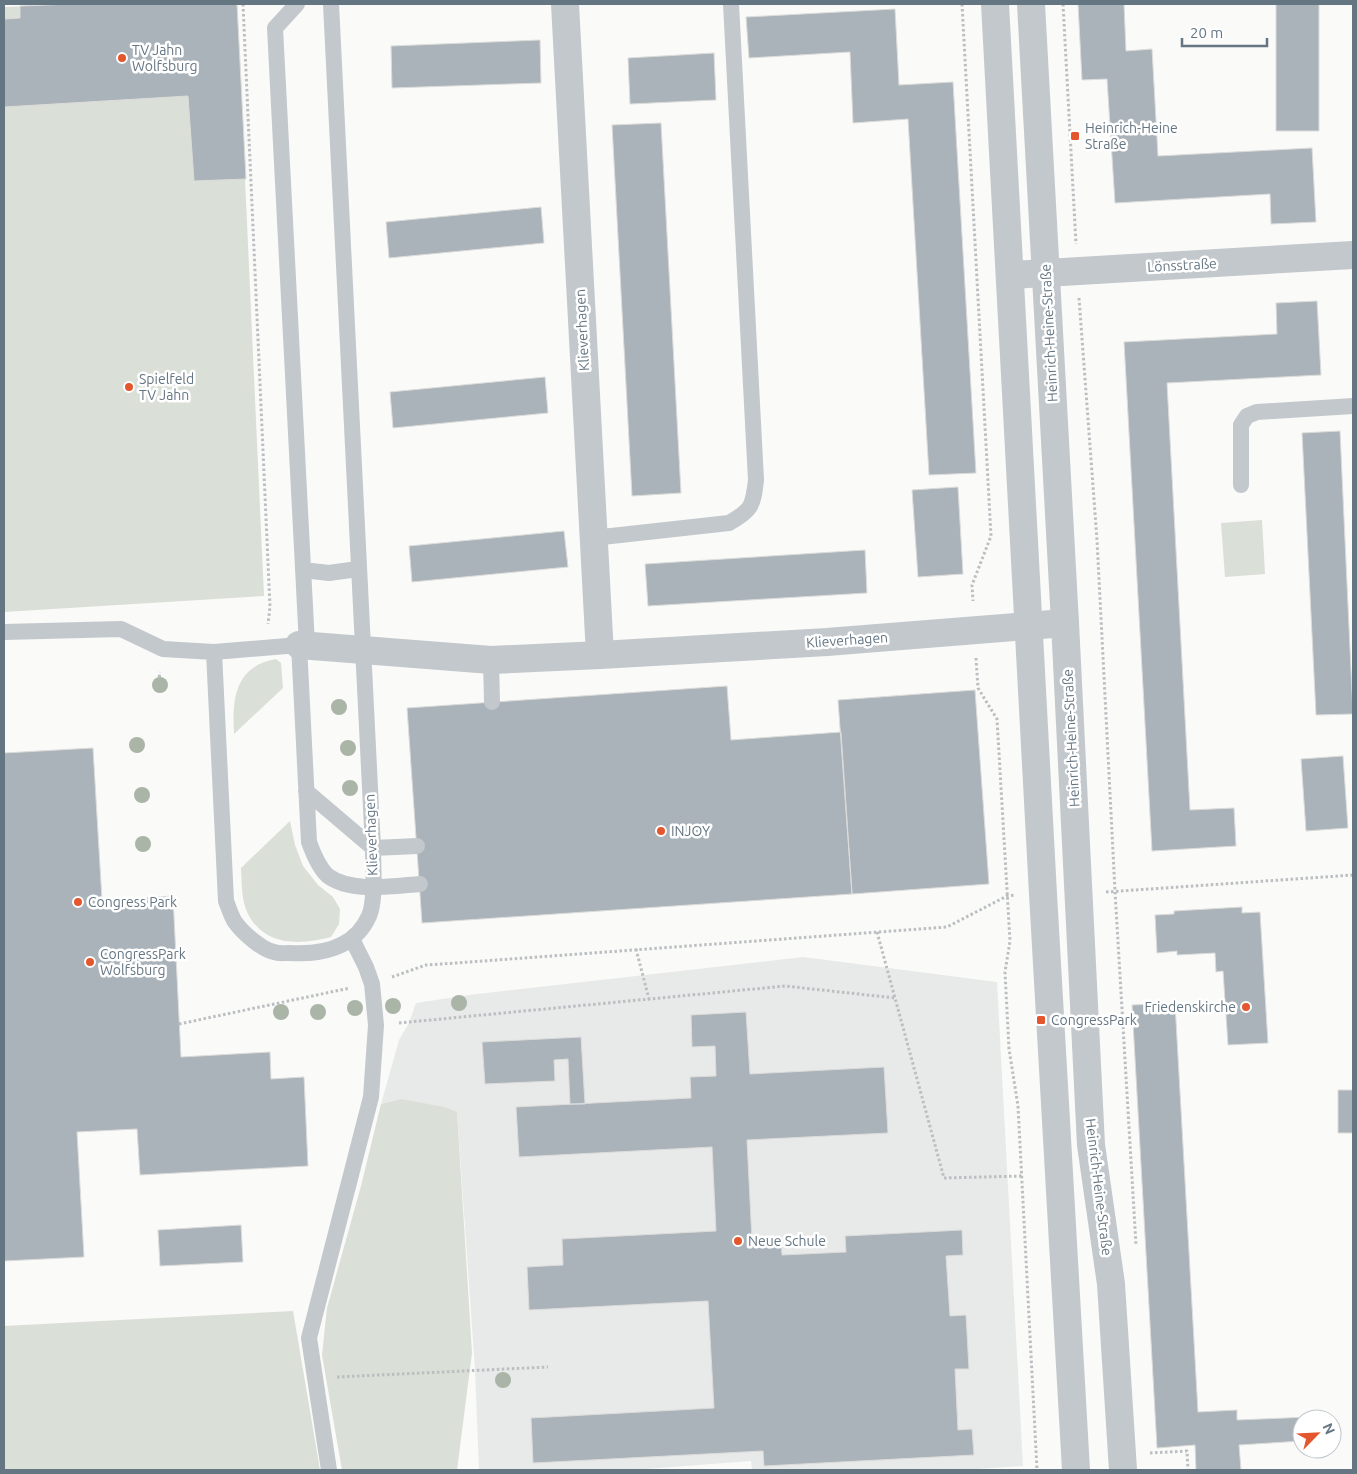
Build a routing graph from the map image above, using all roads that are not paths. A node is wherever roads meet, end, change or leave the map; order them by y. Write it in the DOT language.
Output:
graph roads {
  1 [pos="297,4"];
  2 [pos="331,4"];
  3 [pos="565,4"];
  4 [pos="731,4"];
  5 [pos="995,4"];
  6 [pos="1031,4"];
  7 [pos="1353,255"];
  8 [pos="1046,273"];
  9 [pos="1010,275"];
  10 [pos="1353,406"];
  11 [pos="1242,485"];
  12 [pos="593,538"];
  13 [pos="358,569"];
  14 [pos="303,570"];
  15 [pos="1065,623"];
  16 [pos="1029,626"];
  17 [pos="4,632"];
  18 [pos="303,645"];
  19 [pos="362,650"];
  20 [pos="214,652"];
  21 [pos="600,655"];
  22 [pos="491,660"];
  23 [pos="492,702"];
  24 [pos="306,791"];
  25 [pos="417,846"];
  26 [pos="372,848"];
  27 [pos="420,884"];
  28 [pos="373,887"];
  29 [pos="352,939"];
  30 [pos="329,1470"];
  31 [pos="1076,1470"];
  32 [pos="1123,1470"];
  1 -- 14 [label="lane, Klieverhagen"];
  2 -- 13 [label="lane, Klieverhagen"];
  3 -- 12 [label="street, Klieverhagen"];
  4 -- 12 [label="lane"];
  5 -- 9 [label="street"];
  6 -- 8 [label="street, Heinrich-Heine-Straße"];
  7 -- 8 [label="street, Lönsstraße"];
  8 -- 9 [label="street, Lönsstraße"];
  8 -- 15 [label="street, Heinrich-Heine-Straße"];
  9 -- 16 [label="street"];
  10 -- 11 [label="lane"];
  12 -- 21 [label="street, Klieverhagen"];
  13 -- 14 [label="lane"];
  13 -- 19 [label="lane, Klieverhagen"];
  14 -- 18 [label="lane, Klieverhagen"];
  15 -- 16 [label="street, Klieverhagen"];
  15 -- 32 [label="street, Heinrich-Heine-Straße"];
  16 -- 21 [label="street, Klieverhagen"];
  16 -- 31 [label="street"];
  17 -- 20 [label="lane, Klieverhagen"];
  18 -- 19 [label="street, Klieverhagen"];
  18 -- 20 [label="lane, Klieverhagen"];
  18 -- 24 [label="lane, Klieverhagen"];
  19 -- 22 [label="street, Klieverhagen"];
  19 -- 26 [label="lane, Klieverhagen"];
  20 -- 29 [label="lane"];
  21 -- 22 [label="street, Klieverhagen"];
  22 -- 23 [label="lane"];
  24 -- 26 [label="lane"];
  24 -- 28 [label="lane, Klieverhagen"];
  25 -- 26 [label="lane"];
  26 -- 28 [label="lane, Klieverhagen"];
  27 -- 28 [label="lane"];
  28 -- 29 [label="lane"];
  29 -- 30 [label="lane"];
}
